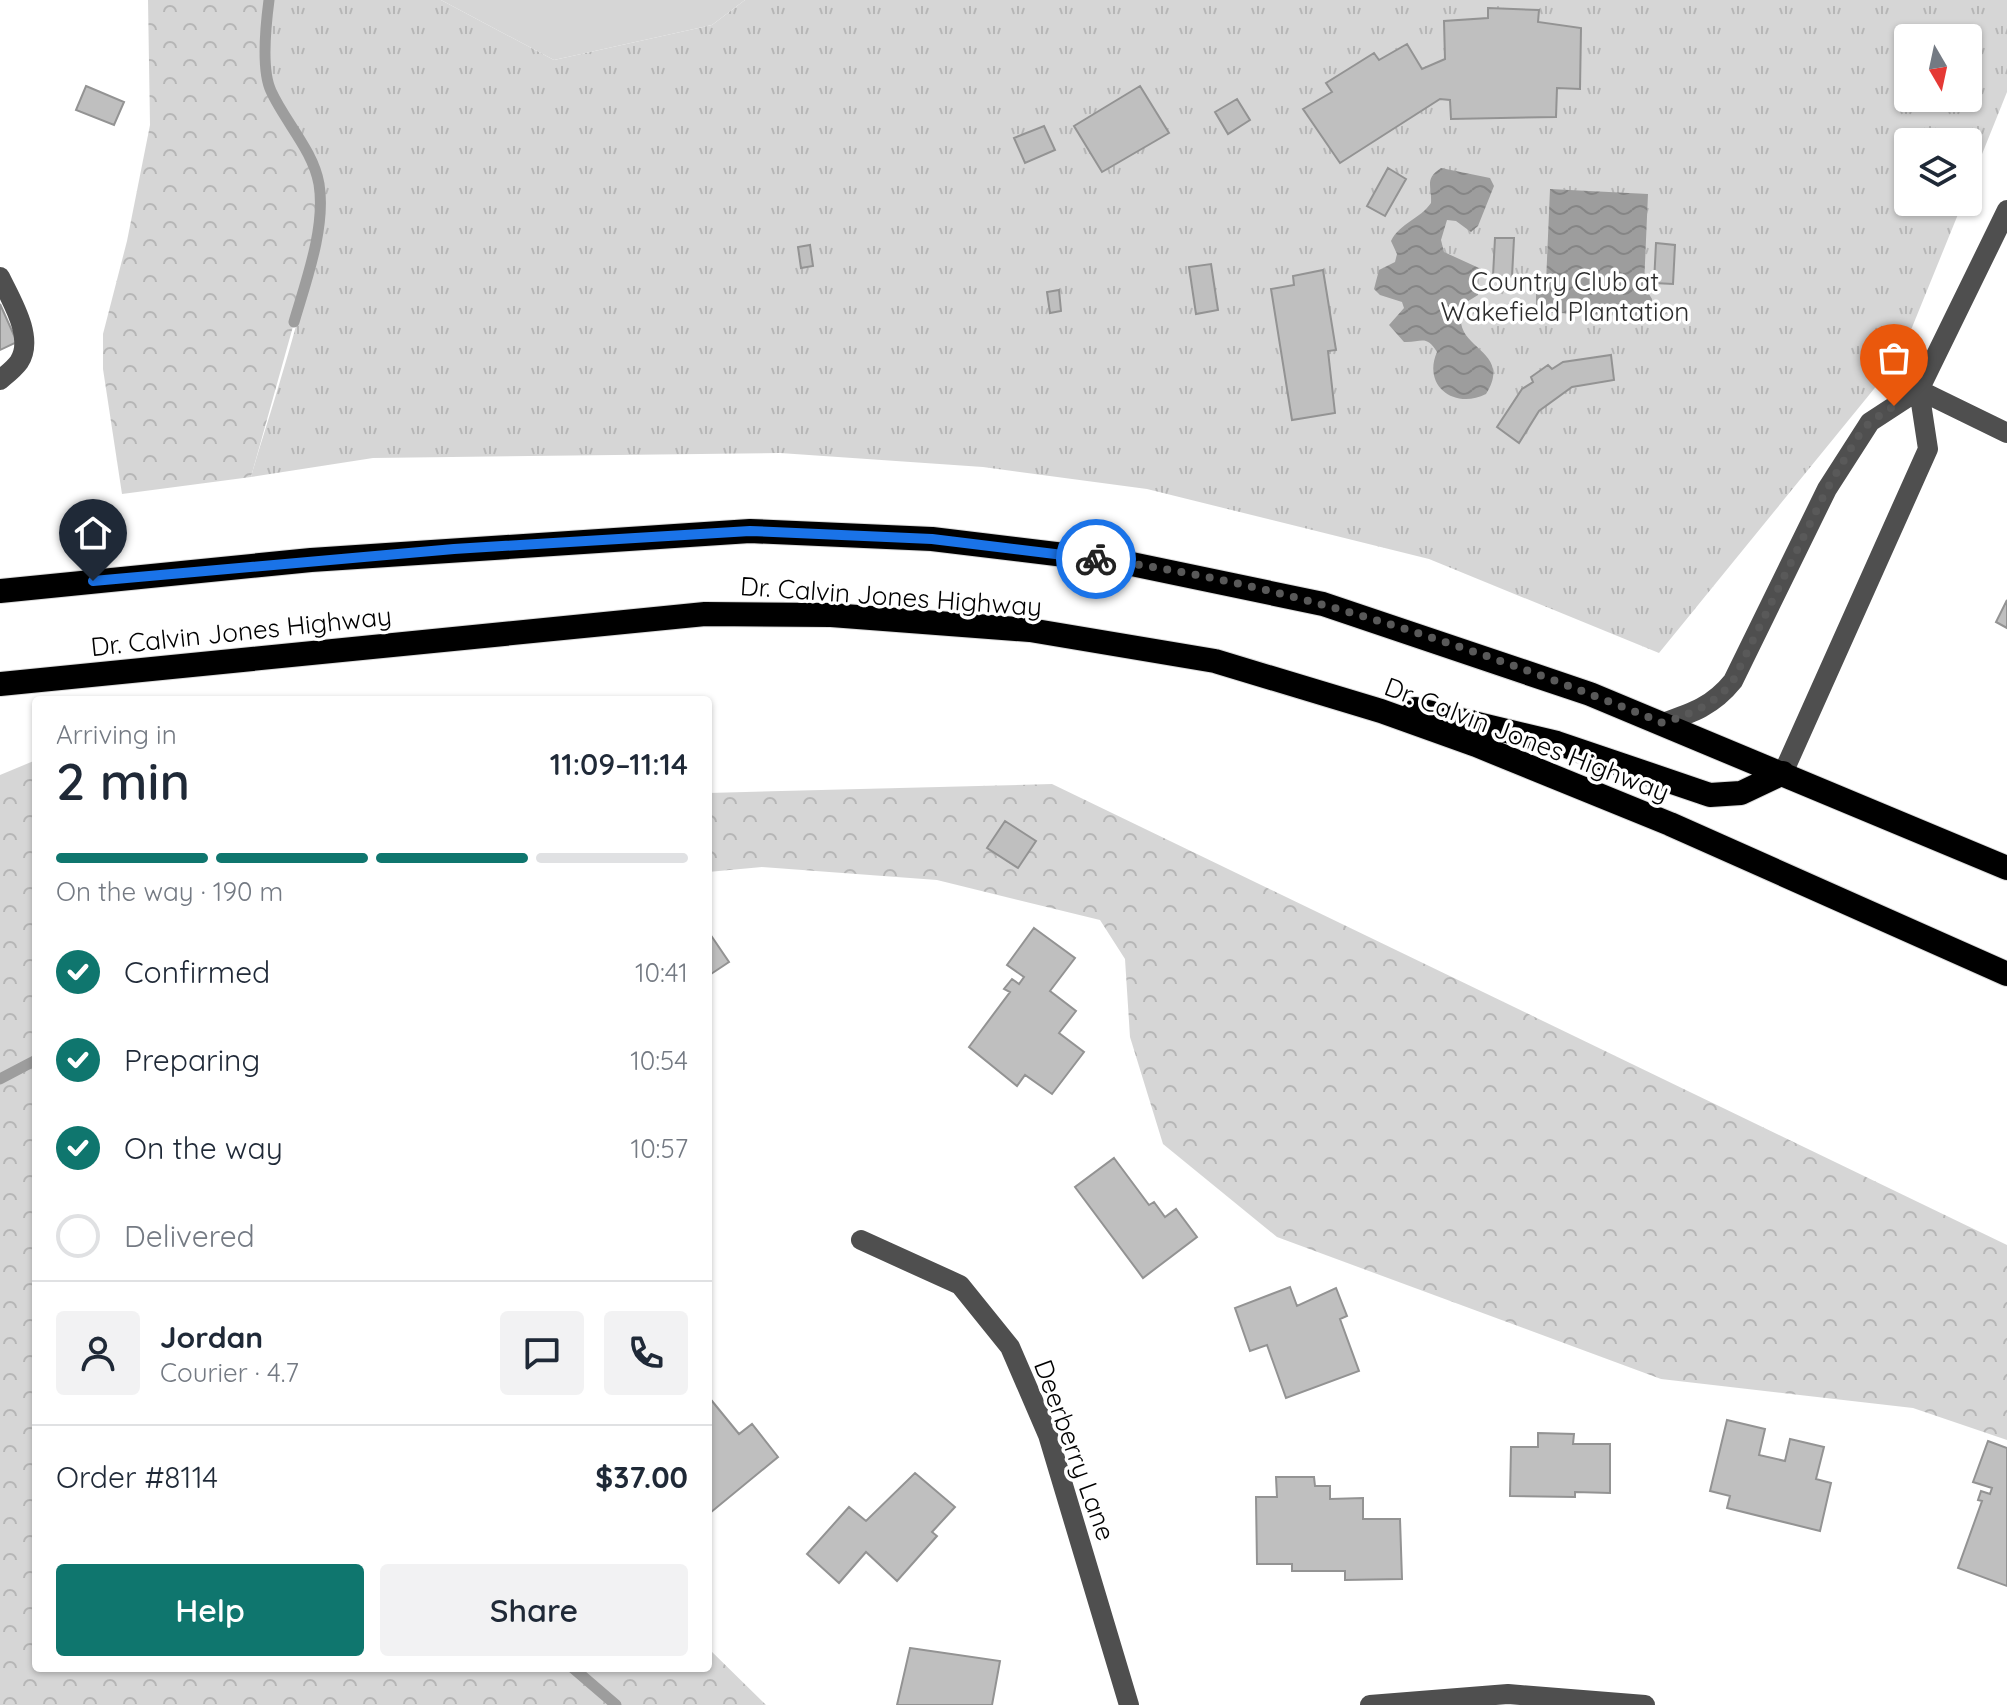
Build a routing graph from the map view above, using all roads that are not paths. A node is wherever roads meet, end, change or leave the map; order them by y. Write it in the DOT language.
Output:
graph roads {
  1 [pos="2007,210"];
  2 [pos="0,277"];
  3 [pos="0,380"];
  4 [pos="1919,390"];
  5 [pos="2007,433"];
  6 [pos="0,591"];
  7 [pos="1215,661"];
  8 [pos="0,684"];
  9 [pos="1663,723"];
  10 [pos="1783,773"];
  11 [pos="2007,868"];
  12 [pos="2007,974"];
  13 [pos="861,1240"];
  14 [pos="1129,1705"];
  15 [pos="1370,1705"];
  16 [pos="1645,1705"];
  1 -- 4 [label="street"];
  2 -- 3 [label="street"];
  4 -- 5 [label="street"];
  4 -- 9 [label="street"];
  4 -- 10 [label="street"];
  6 -- 9 [label="highway, Dr. Calvin Jones Highway"];
  7 -- 8 [label="highway, Dr. Calvin Jones Highway"];
  7 -- 10 [label="highway"];
  7 -- 12 [label="highway, Dr. Calvin Jones Highway"];
  9 -- 10 [label="highway, Dr. Calvin Jones Highway"];
  10 -- 11 [label="highway, Dr. Calvin Jones Highway"];
  13 -- 14 [label="street, Deerberry Lane"];
  15 -- 16 [label="street"];
}
